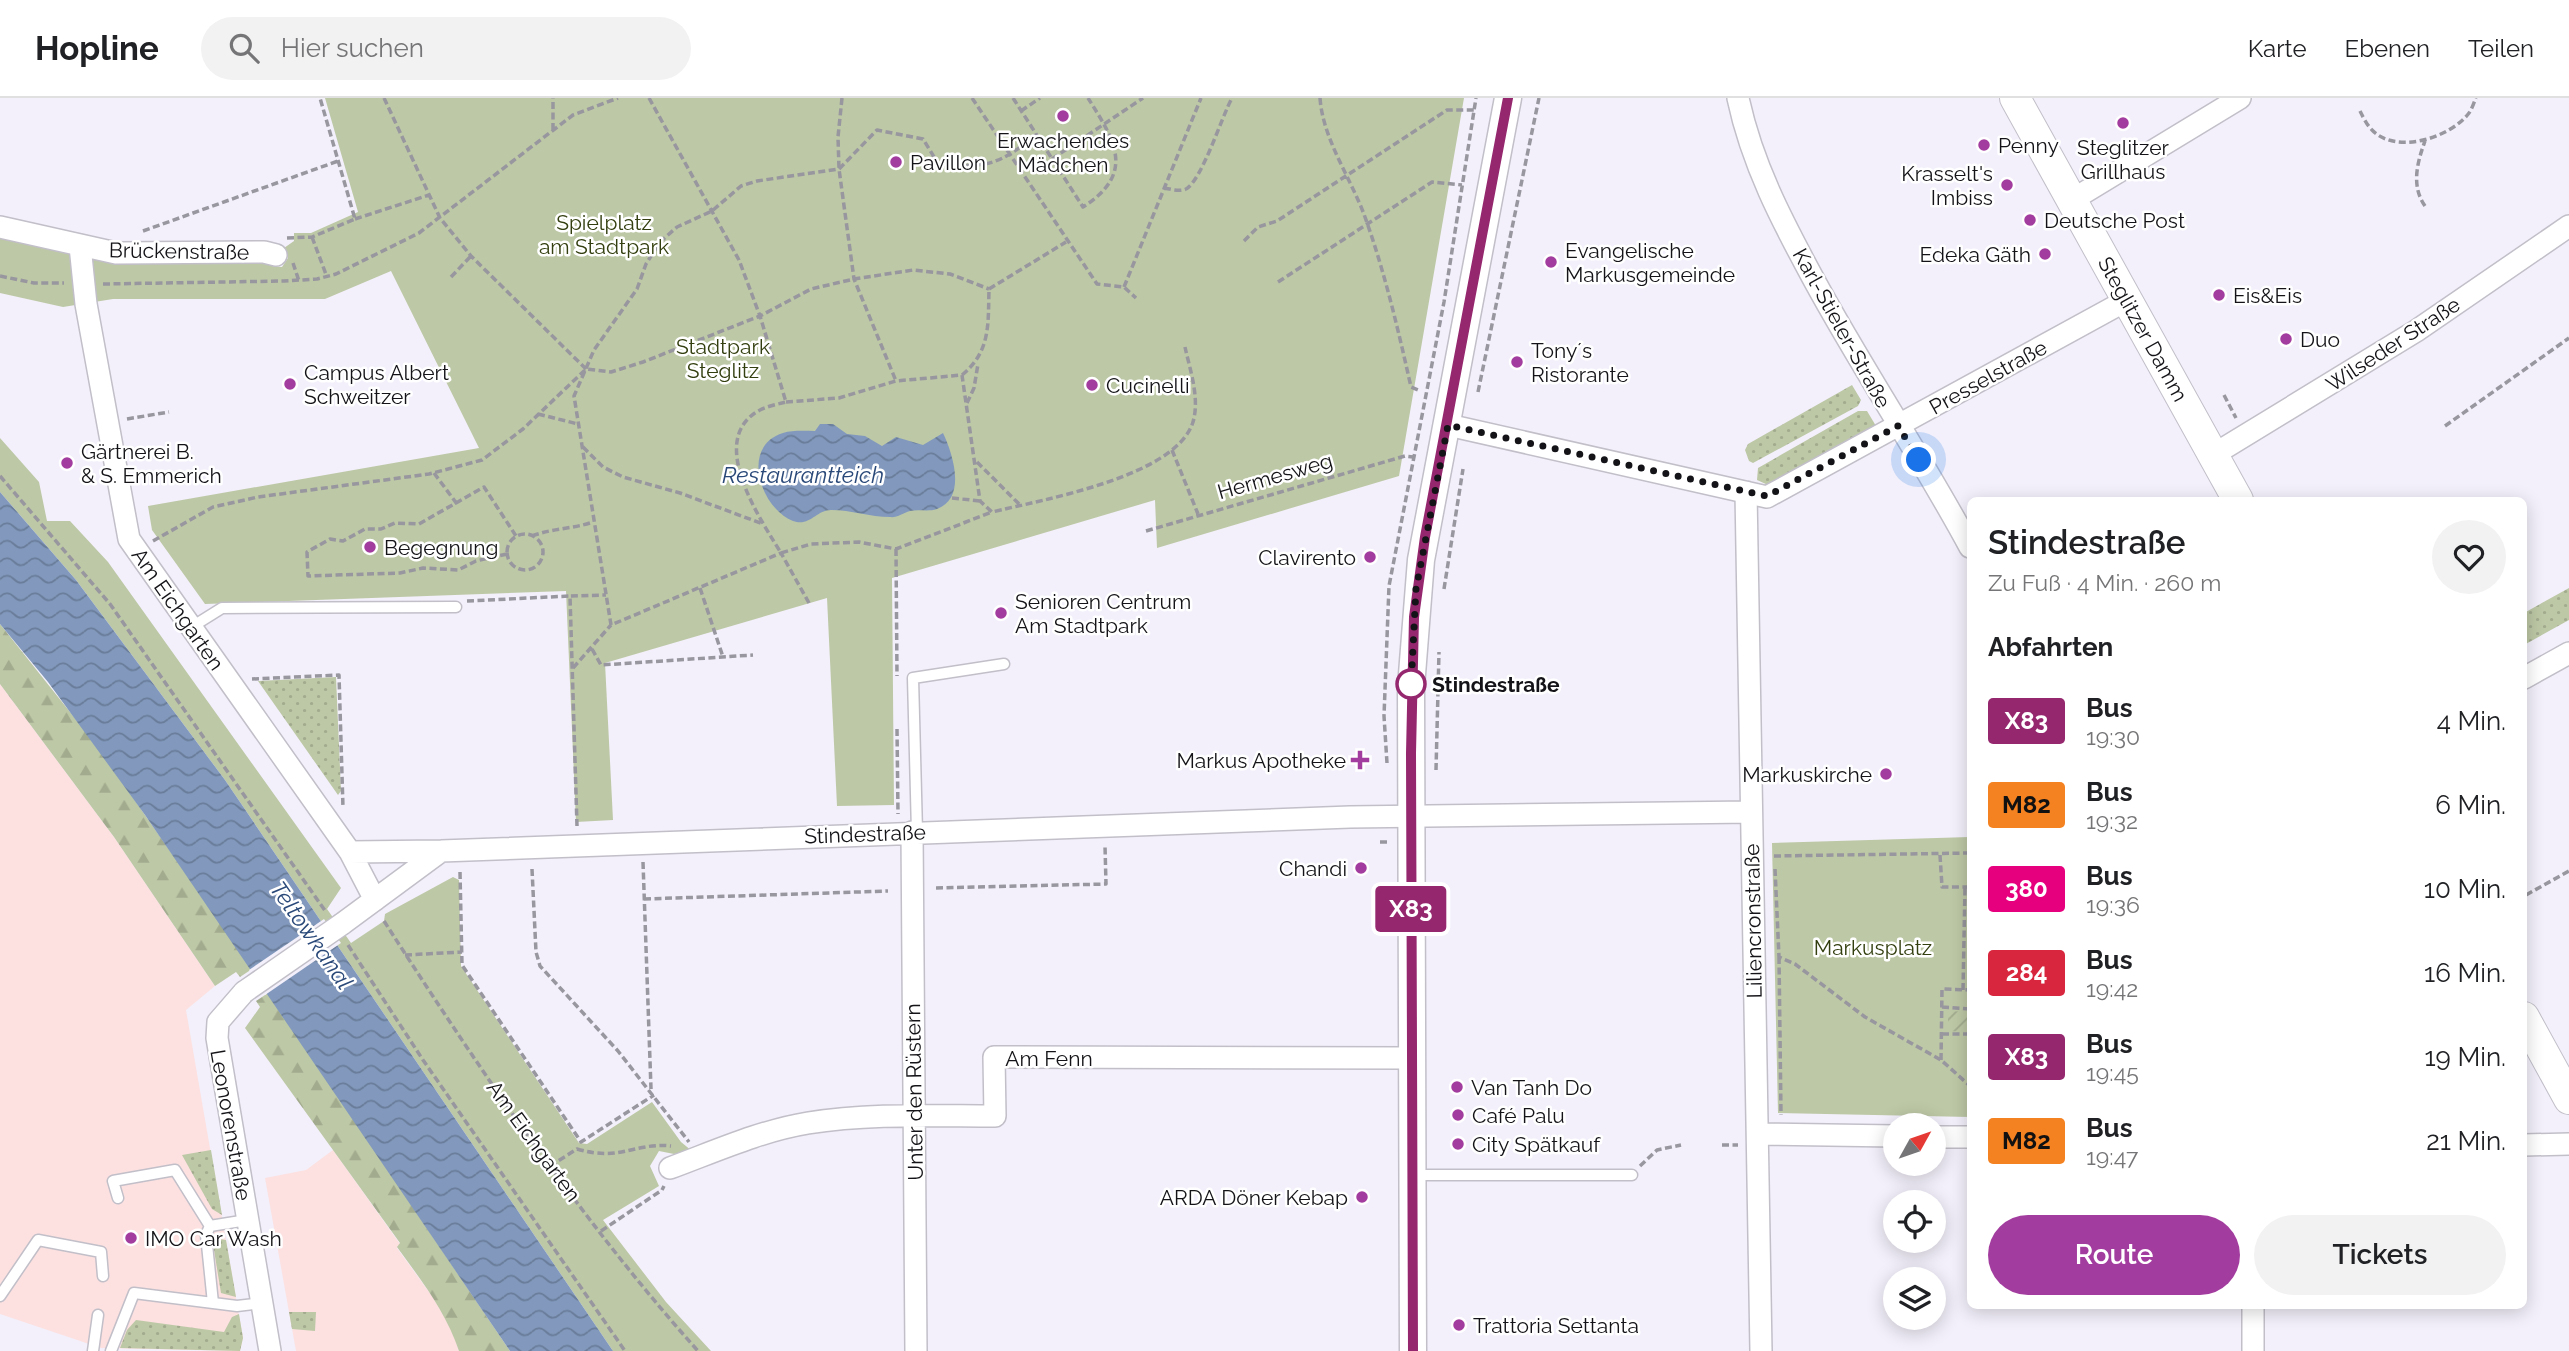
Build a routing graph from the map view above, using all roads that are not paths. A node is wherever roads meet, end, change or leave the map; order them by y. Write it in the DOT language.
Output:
graph roads {
  1 [pos="1508,98"];
  2 [pos="1738,98"];
  3 [pos="2015,98"];
  4 [pos="2030,98"];
  5 [pos="2240,98"];
  6 [pos="2048,156"];
  7 [pos="2072,200"];
  8 [pos="2569,226"];
  9 [pos="0,227"];
  10 [pos="80,246"];
  11 [pos="280,247"];
  12 [pos="2127,300"];
  13 [pos="1448,425"];
  14 [pos="1898,426"];
  15 [pos="2213,455"];
  16 [pos="1746,492"];
  17 [pos="2236,497"];
  18 [pos="1967,542"];
  19 [pos="456,607"];
  20 [pos="190,628"];
  21 [pos="2569,653"];
  22 [pos="1004,664"];
  23 [pos="2527,676"];
  24 [pos="1751,813"];
  25 [pos="1411,816"];
  26 [pos="915,832"];
  27 [pos="441,851"];
  28 [pos="350,852"];
  29 [pos="376,900"];
  30 [pos="2527,1022"];
  31 [pos="1411,1058"];
  32 [pos="2569,1099"];
  33 [pos="914,1116"];
  34 [pos="1758,1134"];
  35 [pos="1883,1136"];
  36 [pos="1946,1137"];
  37 [pos="1967,1137"];
  38 [pos="2569,1144"];
  39 [pos="2527,1145"];
  40 [pos="670,1168"];
  41 [pos="1412,1175"];
  42 [pos="1632,1175"];
  43 [pos="118,1198"];
  44 [pos="247,1220"];
  45 [pos="209,1226"];
  46 [pos="103,1276"];
  47 [pos="131,1280"];
  48 [pos="134,1293"];
  49 [pos="0,1296"];
  50 [pos="212,1303"];
  51 [pos="261,1303"];
  52 [pos="2253,1309"];
  53 [pos="98,1315"];
  54 [pos="93,1351"];
  55 [pos="111,1351"];
  56 [pos="270,1351"];
  57 [pos="916,1351"];
  58 [pos="1413,1351"];
  59 [pos="1762,1351"];
  60 [pos="2253,1351"];
  1 -- 13 [label="street"];
  2 -- 14 [label="street, Karl-Stieler-Straße"];
  3 -- 6 [label="main road, Steglitzer Damm"];
  4 -- 6 [label="main road, Steglitzer Damm"];
  5 -- 7 [label="street"];
  6 -- 7 [label="main road, Steglitzer Damm"];
  7 -- 12 [label="main road, Steglitzer Damm"];
  8 -- 15 [label="street, Wilseder Straße"];
  9 -- 10 [label="street, Brückenstraße"];
  10 -- 11 [label="street, Brückenstraße"];
  10 -- 20 [label="street, Am Eichgarten"];
  12 -- 14 [label="street, Presselstraße"];
  12 -- 15 [label="main road, Steglitzer Damm"];
  13 -- 16 [label="street, Presselstraße"];
  13 -- 25 [label="street"];
  14 -- 16 [label="street, Presselstraße"];
  14 -- 18 [label="street, Karl-Stieler-Straße"];
  15 -- 17 [label="main road, Steglitzer Damm"];
  16 -- 24 [label="street, Liliencronstraße"];
  19 -- 20 [label="lane"];
  20 -- 28 [label="street, Am Eichgarten"];
  21 -- 23 [label="street"];
  22 -- 26 [label="lane"];
  24 -- 25 [label="street, Stindestraße"];
  24 -- 34 [label="street, Liliencronstraße"];
  25 -- 26 [label="street, Stindestraße"];
  25 -- 31 [label="street"];
  26 -- 27 [label="street, Stindestraße"];
  26 -- 33 [label="street, Unter den Rüstern"];
  27 -- 28 [label="street, Stindestraße"];
  27 -- 29 [label="street"];
  28 -- 29 [label="street"];
  29 -- 44 [label="street, Leonorenstraße, bridge"];
  30 -- 32 [label="main road"];
  31 -- 33 [label="street, Am Fenn"];
  31 -- 41 [label="street"];
  33 -- 40 [label="street, Am Fenn"];
  33 -- 57 [label="street, Unter den Rüstern"];
  34 -- 35 [label="street"];
  34 -- 59 [label="street, Liliencronstraße"];
  36 -- 37 [label="street"];
  38 -- 39 [label="street"];
  41 -- 42 [label="lane"];
  41 -- 58 [label="street"];
  43 -- 45 [label="lane"];
  44 -- 45 [label="lane"];
  44 -- 51 [label="street, Leonorenstraße"];
  45 -- 50 [label="lane"];
  46 -- 49 [label="lane"];
  47 -- 48 [label="lane"];
  48 -- 50 [label="lane"];
  48 -- 55 [label="lane"];
  50 -- 51 [label="lane"];
  51 -- 56 [label="street, Leonorenstraße"];
  52 -- 60 [label="street"];
  53 -- 54 [label="lane"];
}
